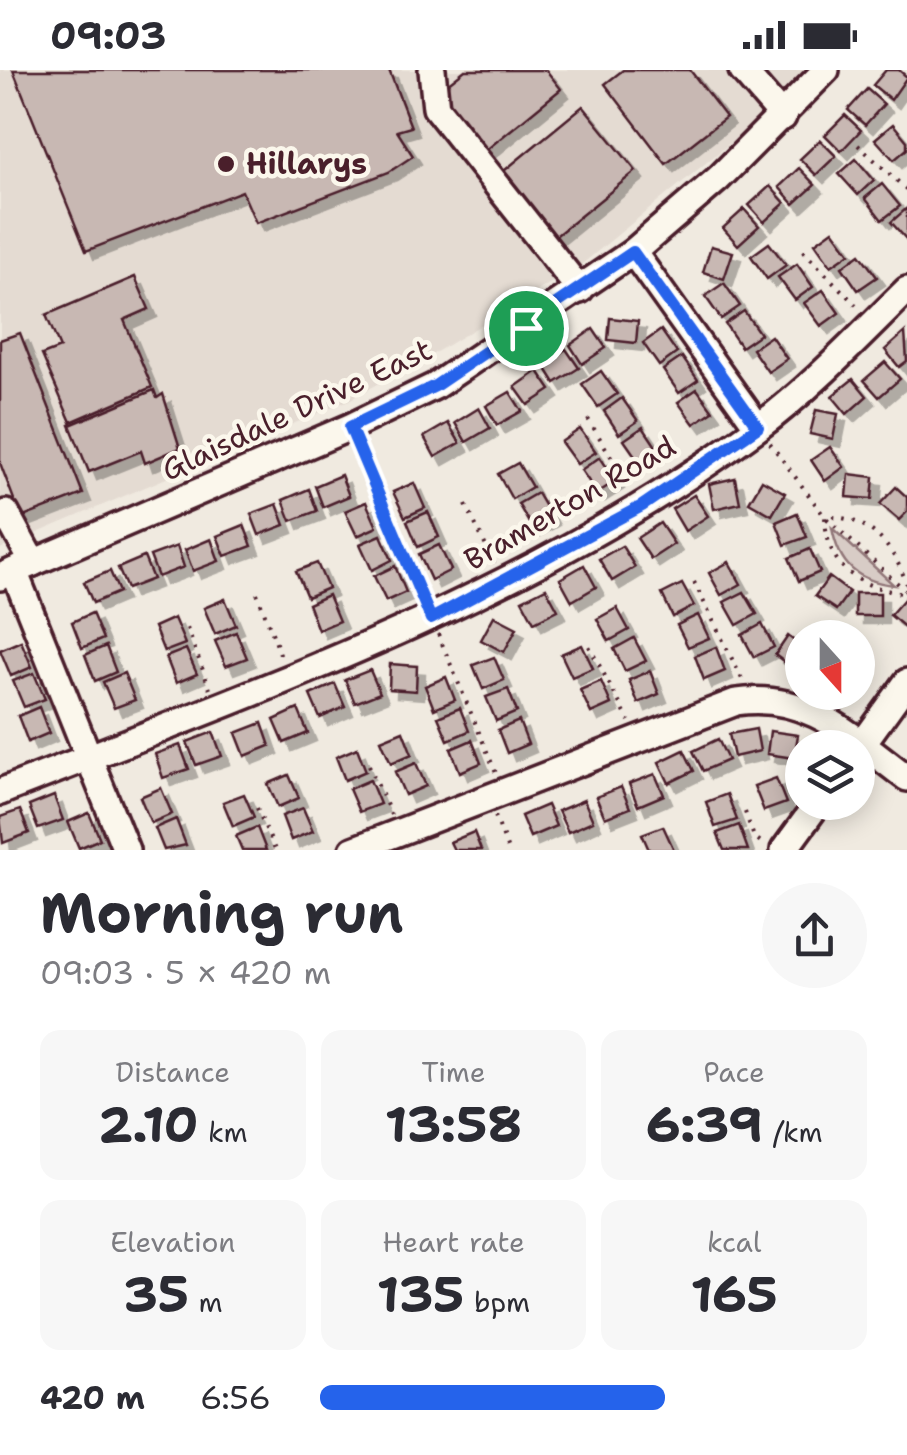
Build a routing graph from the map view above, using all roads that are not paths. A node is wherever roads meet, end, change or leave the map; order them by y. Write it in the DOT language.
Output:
graph roads {
  1 [pos="432,70"];
  2 [pos="742,70"];
  3 [pos="826,70"];
  4 [pos="782,116"];
  5 [pos="633,252"];
  6 [pos="580,290"];
  7 [pos="907,290"];
  8 [pos="758,427"];
  9 [pos="6,513"];
  10 [pos="16,571"];
  11 [pos="907,682"];
  12 [pos="837,730"];
  13 [pos="872,730"];
  14 [pos="90,756"];
  15 [pos="875,757"];
  16 [pos="907,778"];
  17 [pos="0,792"];
  18 [pos="806,820"];
  19 [pos="358,849"];
  20 [pos="126,850"];
  21 [pos="784,850"];
  1 -- 6 [label="street"];
  2 -- 4 [label="street"];
  3 -- 4 [label="street, Glaisdale Drive East"];
  4 -- 5 [label="street, Glaisdale Drive East"];
  5 -- 6 [label="street, Glaisdale Drive East"];
  5 -- 8 [label="street"];
  6 -- 10 [label="street, Glaisdale Drive East"];
  7 -- 8 [label="street, Bramerton Road"];
  8 -- 14 [label="street, Bramerton Road"];
  9 -- 10 [label="street"];
  10 -- 14 [label="street"];
  11 -- 13 [label="street"];
  12 -- 19 [label="street"];
  14 -- 17 [label="street, Bramerton Road"];
  14 -- 20 [label="street"];
  15 -- 16 [label="street"];
  18 -- 21 [label="street"];
}
